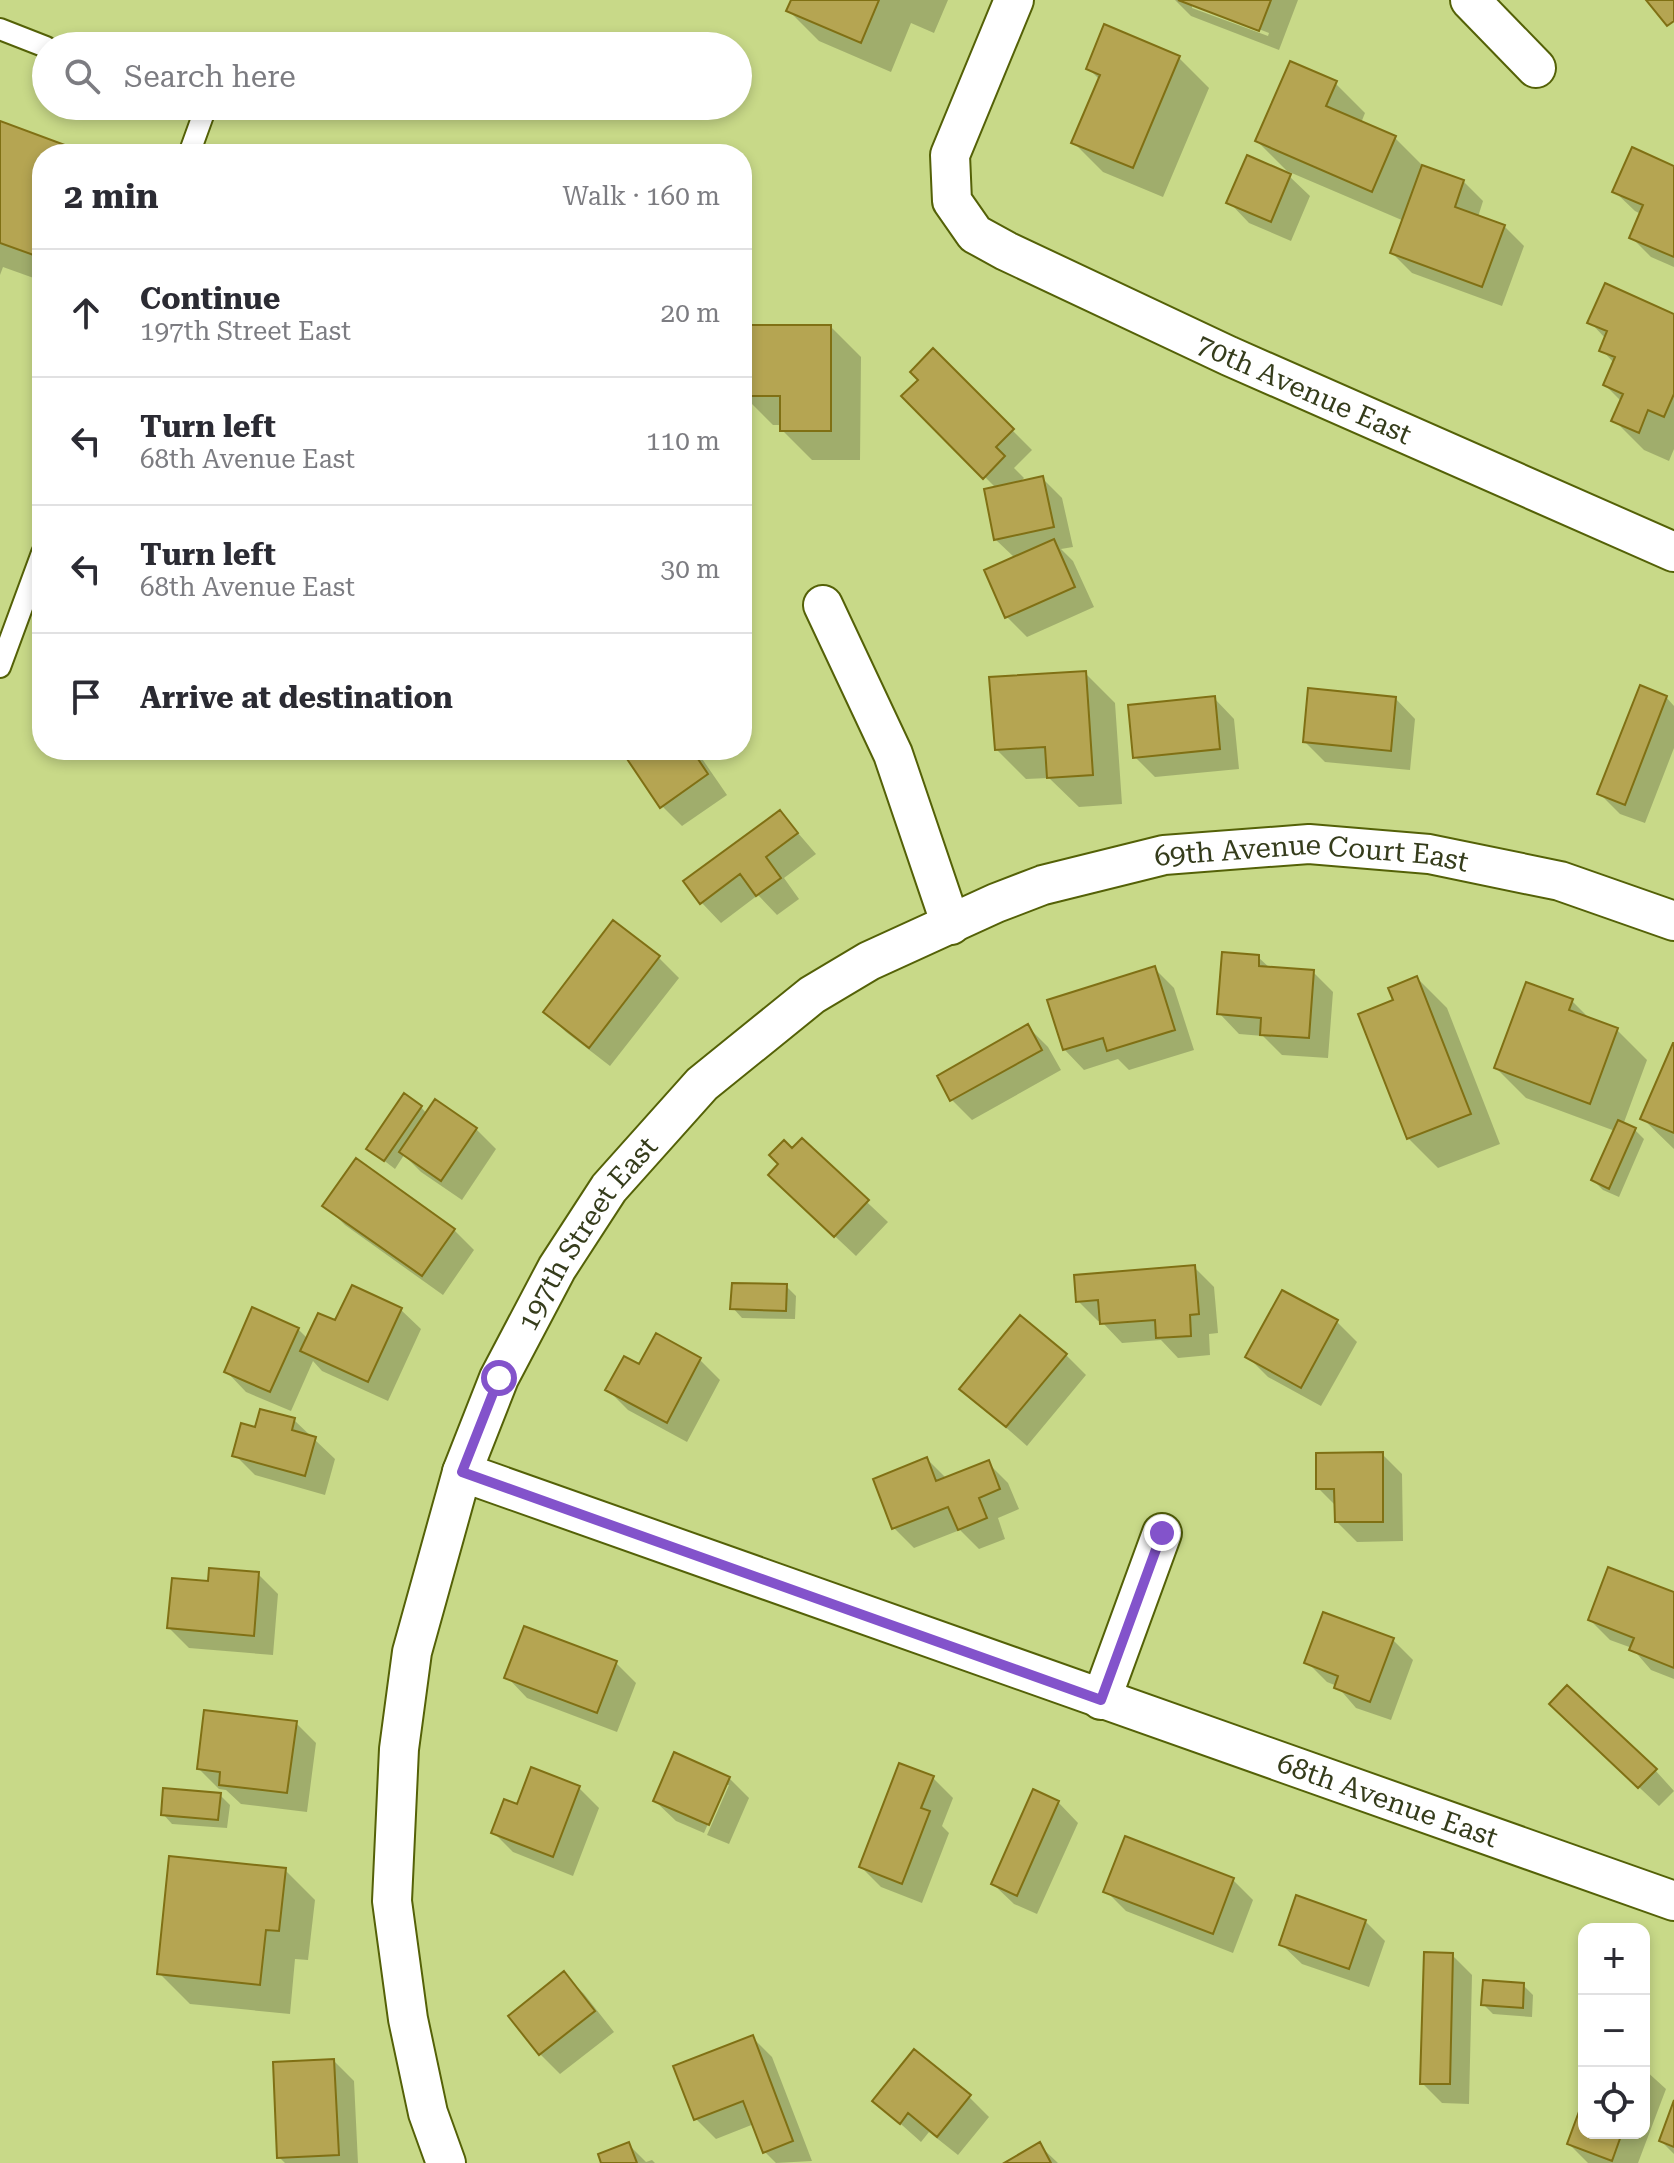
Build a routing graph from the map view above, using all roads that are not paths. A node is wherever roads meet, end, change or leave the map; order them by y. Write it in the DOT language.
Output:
graph roads {
  1 [pos="1014,0"];
  2 [pos="1470,0"];
  3 [pos="0,29"];
  4 [pos="32,42"];
  5 [pos="1536,68"];
  6 [pos="201,120"];
  7 [pos="193,144"];
  8 [pos="1674,552"];
  9 [pos="32,580"];
  10 [pos="823,605"];
  11 [pos="0,667"];
  12 [pos="1674,921"];
  13 [pos="951,925"];
  14 [pos="462,1472"];
  15 [pos="1162,1533"];
  16 [pos="1101,1700"];
  17 [pos="1674,1901"];
  18 [pos="446,2163"];
  1 -- 8 [label="street, 70th Avenue East"];
  2 -- 5 [label="street"];
  3 -- 4 [label="lane"];
  6 -- 7 [label="lane"];
  9 -- 11 [label="lane"];
  10 -- 13 [label="street"];
  12 -- 13 [label="street, 69th Avenue Court East"];
  13 -- 14 [label="street, 197th Street East"];
  14 -- 16 [label="street, 68th Avenue East"];
  14 -- 18 [label="street, 197th Street East"];
  15 -- 16 [label="street"];
  16 -- 17 [label="street, 68th Avenue East"];
}
